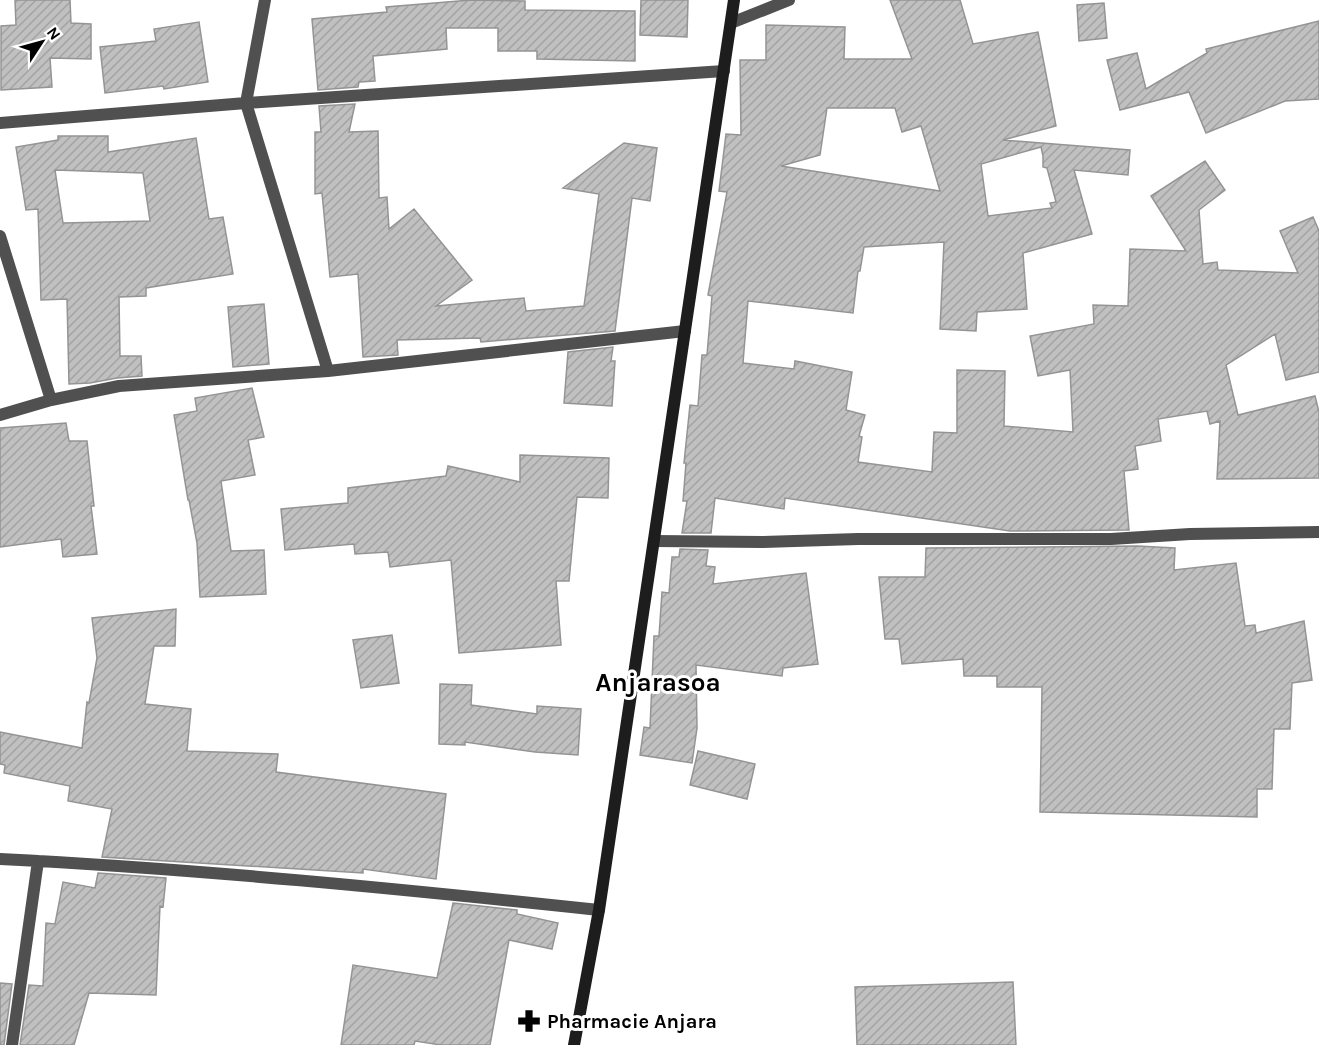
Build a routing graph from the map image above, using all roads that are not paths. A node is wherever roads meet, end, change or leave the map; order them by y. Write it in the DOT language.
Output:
graph roads {
  1 [pos="265,0"];
  2 [pos="734,0"];
  3 [pos="789,0"];
  4 [pos="731,23"];
  5 [pos="724,71"];
  6 [pos="246,103"];
  7 [pos="0,123"];
  8 [pos="0,236"];
  9 [pos="685,331"];
  10 [pos="328,371"];
  11 [pos="51,400"];
  12 [pos="0,416"];
  13 [pos="1319,532"];
  14 [pos="654,541"];
  15 [pos="0,860"];
  16 [pos="38,861"];
  17 [pos="599,910"];
  18 [pos="12,1045"];
  19 [pos="574,1045"];
  1 -- 6 [label="street"];
  2 -- 4 [label="main road"];
  3 -- 4 [label="street"];
  4 -- 5 [label="main road"];
  5 -- 6 [label="street"];
  5 -- 9 [label="main road"];
  6 -- 7 [label="street"];
  6 -- 10 [label="street"];
  8 -- 11 [label="street"];
  9 -- 10 [label="street"];
  9 -- 14 [label="main road"];
  10 -- 11 [label="street"];
  11 -- 12 [label="street"];
  13 -- 14 [label="street"];
  14 -- 17 [label="main road"];
  15 -- 16 [label="street"];
  16 -- 17 [label="street"];
  16 -- 18 [label="street"];
  17 -- 19 [label="main road"];
}
